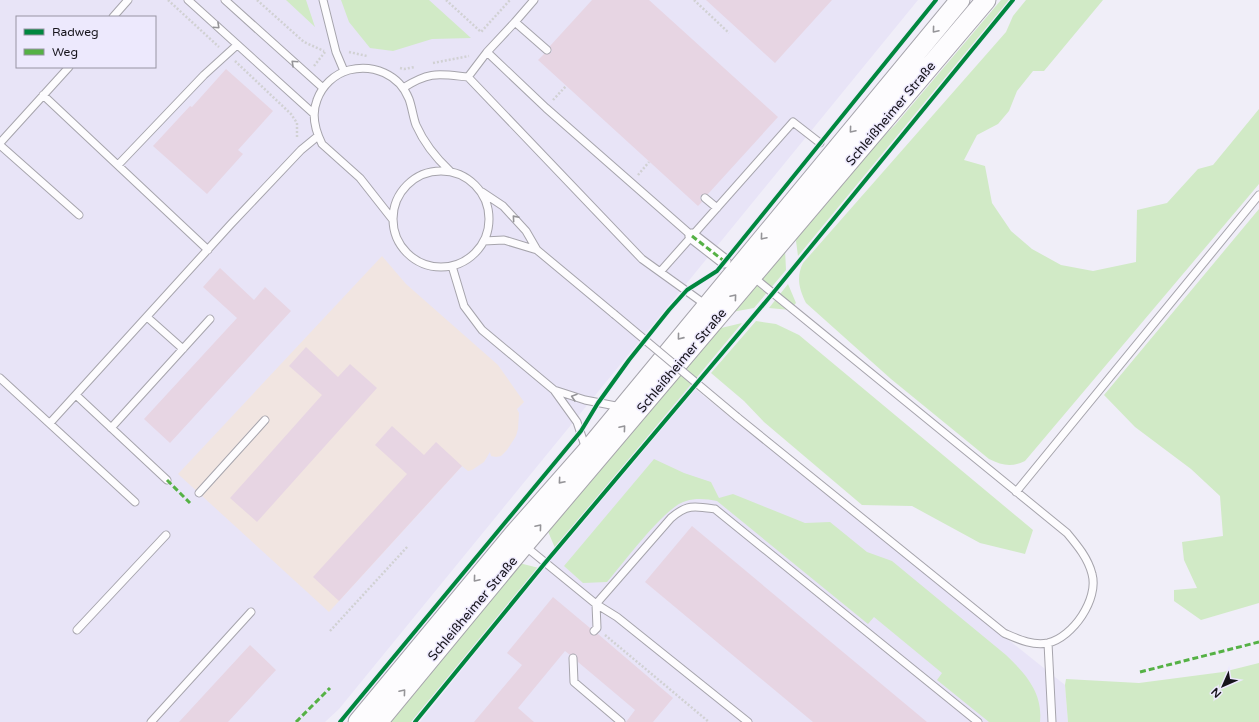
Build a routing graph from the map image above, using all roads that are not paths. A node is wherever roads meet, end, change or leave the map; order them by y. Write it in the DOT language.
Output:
graph roads {
  1 [pos="128,0"];
  2 [pos="188,0"];
  3 [pos="225,0"];
  4 [pos="323,0"];
  5 [pos="534,0"];
  6 [pos="960,0"];
  7 [pos="986,0"];
  8 [pos="114,16"];
  9 [pos="515,22"];
  10 [pos="237,44"];
  11 [pos="547,50"];
  12 [pos="487,52"];
  13 [pos="67,68"];
  14 [pos="344,72"];
  15 [pos="468,77"];
  16 [pos="323,88"];
  17 [pos="403,88"];
  18 [pos="43,95"];
  19 [pos="314,114"];
  20 [pos="318,136"];
  21 [pos="820,143"];
  22 [pos="0,144"];
  23 [pos="118,165"];
  24 [pos="450,171"];
  25 [pos="481,192"];
  26 [pos="1259,195"];
  27 [pos="705,198"];
  28 [pos="717,208"];
  29 [pos="79,215"];
  30 [pos="393,220"];
  31 [pos="692,236"];
  32 [pos="484,241"];
  33 [pos="208,250"];
  34 [pos="537,250"];
  35 [pos="724,261"];
  36 [pos="452,266"];
  37 [pos="660,272"];
  38 [pos="752,275"];
  39 [pos="706,305"];
  40 [pos="147,317"];
  41 [pos="210,319"];
  42 [pos="183,349"];
  43 [pos="0,378"];
  44 [pos="554,390"];
  45 [pos="76,395"];
  46 [pos="623,407"];
  47 [pos="265,420"];
  48 [pos="50,423"];
  49 [pos="111,428"];
  50 [pos="587,451"];
  51 [pos="167,480"];
  52 [pos="1016,492"];
  53 [pos="199,493"];
  54 [pos="135,502"];
  55 [pos="166,535"];
  56 [pos="519,540"];
  57 [pos="596,604"];
  58 [pos="251,612"];
  59 [pos="78,630"];
  60 [pos="595,630"];
  61 [pos="1048,643"];
  62 [pos="573,658"];
  63 [pos="151,722"];
  64 [pos="358,722"];
  65 [pos="378,722"];
  66 [pos="621,722"];
  67 [pos="748,722"];
  68 [pos="978,722"];
  69 [pos="1052,722"];
  1 -- 8 [label="lane"];
  2 -- 10 [label="lane, one-way"];
  16 -- 3 [label="lane, one-way"];
  4 -- 14 [label="lane"];
  5 -- 9 [label="lane"];
  6 -- 39 [label="main road, Schleißheimer Straße, one-way"];
  7 -- 38 [label="main road, Schleißheimer Straße"];
  9 -- 11 [label="lane"];
  9 -- 12 [label="lane"];
  10 -- 19 [label="lane"];
  10 -- 23 [label="lane"];
  12 -- 15 [label="lane"];
  12 -- 31 [label="lane"];
  13 -- 18 [label="lane"];
  14 -- 16 [label="lane"];
  14 -- 17 [label="lane"];
  15 -- 17 [label="lane"];
  15 -- 37 [label="lane"];
  16 -- 19 [label="lane"];
  17 -- 24 [label="lane"];
  18 -- 22 [label="lane"];
  18 -- 23 [label="lane"];
  19 -- 20 [label="lane"];
  20 -- 30 [label="lane"];
  20 -- 33 [label="lane"];
  21 -- 28 [label="lane"];
  22 -- 29 [label="lane"];
  23 -- 33 [label="lane"];
  24 -- 25 [label="lane"];
  24 -- 30 [label="lane"];
  25 -- 32 [label="lane"];
  34 -- 25 [label="lane, one-way"];
  26 -- 52 [label="lane"];
  27 -- 28 [label="lane"];
  28 -- 31 [label="lane"];
  30 -- 36 [label="lane"];
  31 -- 35 [label="street"];
  31 -- 37 [label="lane"];
  32 -- 34 [label="lane"];
  32 -- 36 [label="lane"];
  33 -- 40 [label="lane"];
  34 -- 61 [label="lane, bridge"];
  36 -- 44 [label="lane"];
  37 -- 39 [label="lane"];
  38 -- 52 [label="lane"];
  56 -- 38 [label="main road, Schleißheimer Straße, one-way"];
  39 -- 46 [label="main road, Schleißheimer Straße, one-way"];
  40 -- 42 [label="lane"];
  40 -- 45 [label="lane"];
  41 -- 42 [label="lane"];
  42 -- 49 [label="lane"];
  43 -- 48 [label="lane"];
  46 -- 44 [label="lane, one-way"];
  44 -- 50 [label="lane"];
  45 -- 48 [label="lane"];
  45 -- 49 [label="lane"];
  46 -- 50 [label="main road, Schleißheimer Straße"];
  47 -- 53 [label="lane"];
  48 -- 54 [label="lane"];
  49 -- 51 [label="lane"];
  50 -- 56 [label="main road, Schleißheimer Straße, one-way"];
  52 -- 61 [label="lane"];
  55 -- 59 [label="lane"];
  56 -- 57 [label="lane"];
  56 -- 64 [label="main road, Schleißheimer Straße, one-way"];
  65 -- 56 [label="main road, Schleißheimer Straße, one-way"];
  57 -- 60 [label="lane"];
  57 -- 67 [label="lane"];
  57 -- 68 [label="lane"];
  58 -- 63 [label="lane"];
  61 -- 69 [label="lane"];
  62 -- 66 [label="lane"];
}
